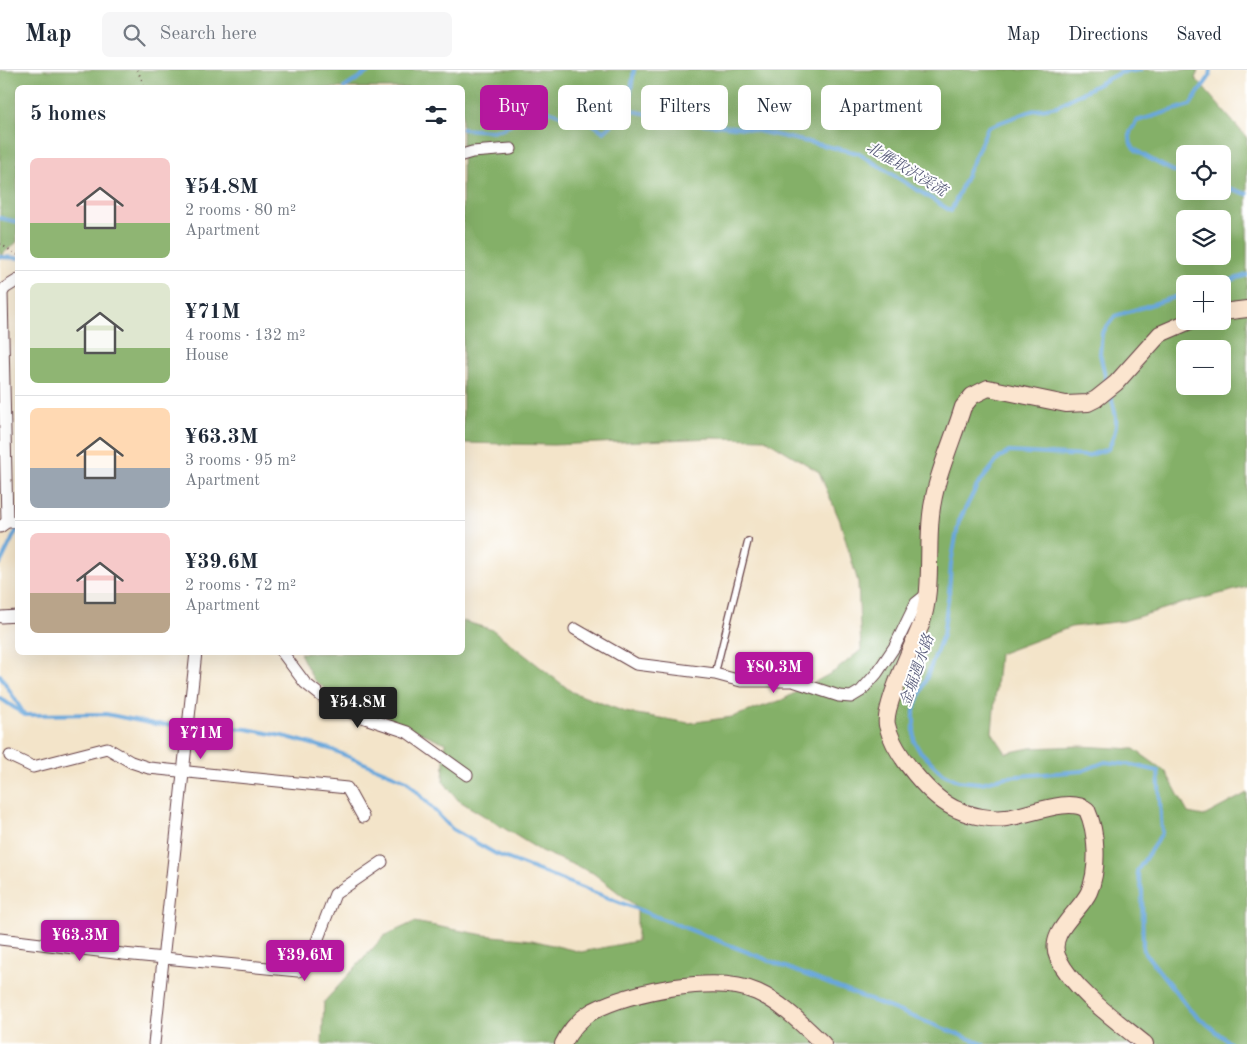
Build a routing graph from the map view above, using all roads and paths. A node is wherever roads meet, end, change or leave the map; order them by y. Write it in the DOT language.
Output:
graph roads {
  1 [pos="137,70"];
  2 [pos="144,85"];
  3 [pos="511,149"];
  4 [pos="465,155"];
  5 [pos="0,244"];
  6 [pos="15,253"];
  7 [pos="15,282"];
  8 [pos="1247,309"];
  9 [pos="1231,311"];
  10 [pos="1176,327"];
  11 [pos="8,524"];
  12 [pos="748,541"];
  13 [pos="926,595"];
  14 [pos="15,616"];
  15 [pos="1,617"];
  16 [pos="575,629"];
  17 [pos="196,655"];
  18 [pos="284,655"];
  19 [pos="716,674"];
  20 [pos="10,756"];
  21 [pos="183,771"];
  22 [pos="467,775"];
  23 [pos="364,817"];
  24 [pos="382,862"];
  25 [pos="0,939"];
  26 [pos="163,958"];
  27 [pos="154,1044"];
  28 [pos="563,1044"];
  29 [pos="823,1044"];
  30 [pos="1145,1044"];
  1 -- 2 [label="path"];
  3 -- 4 [label="street"];
  5 -- 6 [label="path"];
  7 -- 11 [label="street"];
  8 -- 9 [label="street"];
  10 -- 13 [label="street"];
  12 -- 19 [label="lane"];
  13 -- 19 [label="street"];
  13 -- 30 [label="street"];
  14 -- 15 [label="street"];
  16 -- 19 [label="street"];
  17 -- 21 [label="street"];
  18 -- 22 [label="street"];
  20 -- 21 [label="street"];
  21 -- 23 [label="street"];
  21 -- 26 [label="street"];
  24 -- 26 [label="street"];
  25 -- 26 [label="street"];
  26 -- 27 [label="street"];
  28 -- 29 [label="street"];
}
